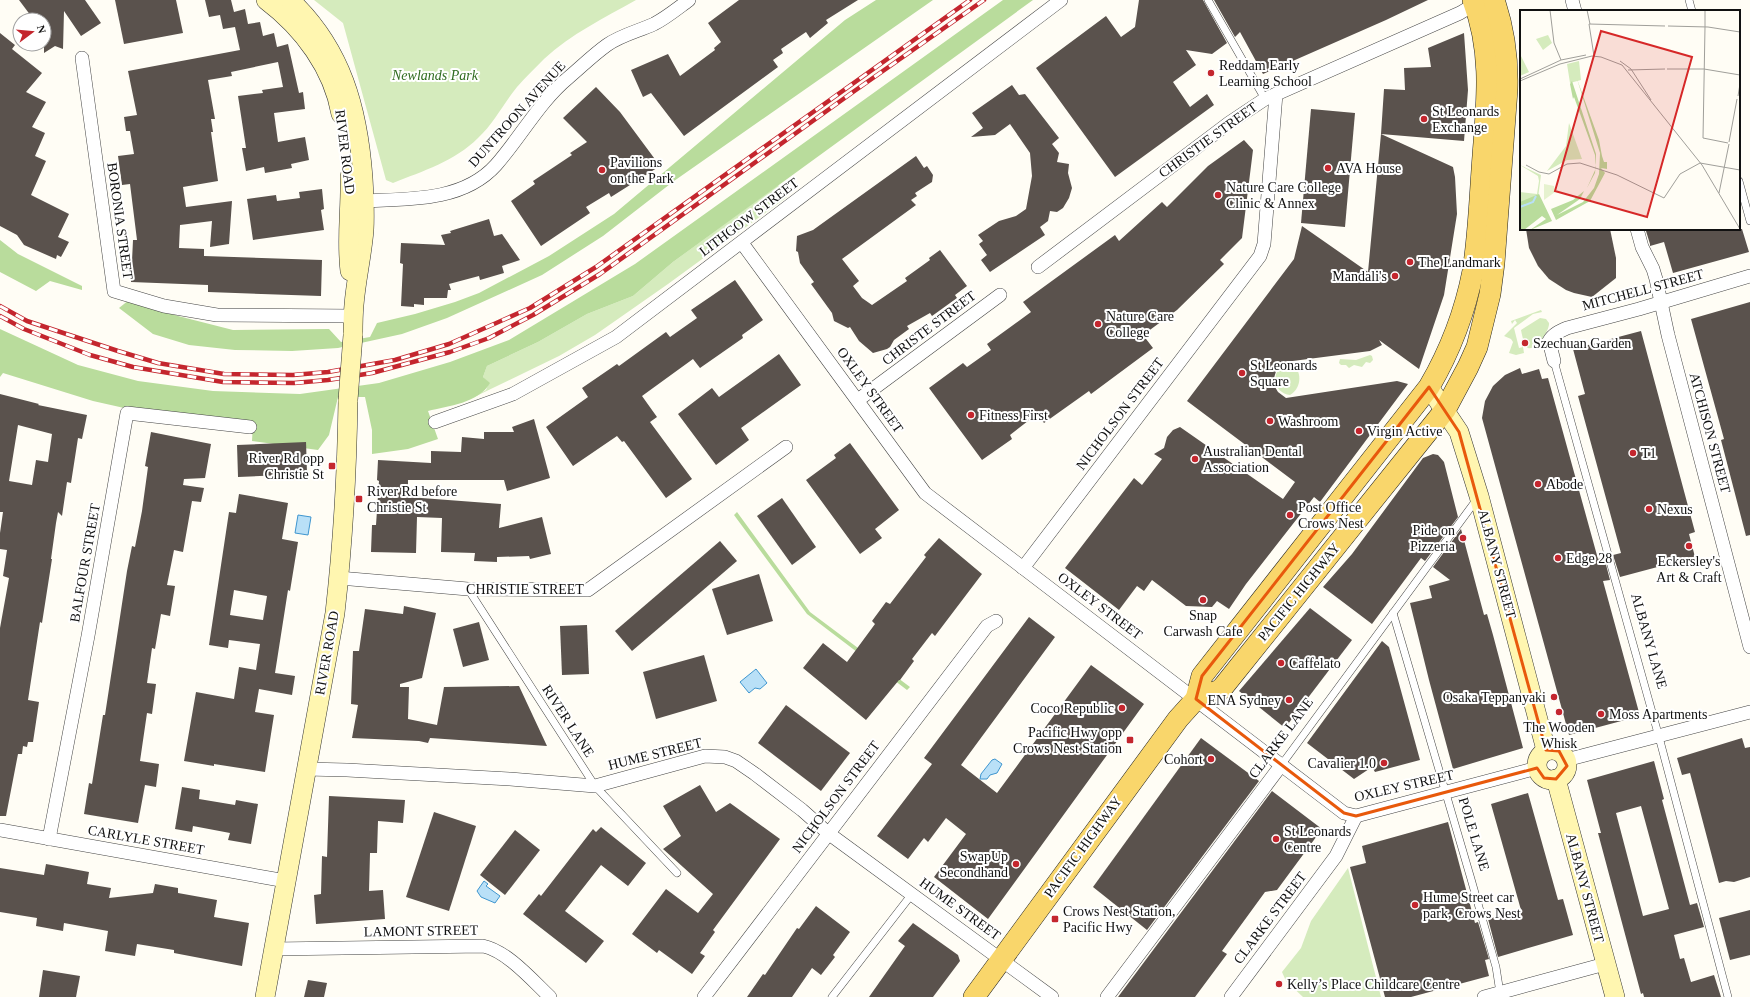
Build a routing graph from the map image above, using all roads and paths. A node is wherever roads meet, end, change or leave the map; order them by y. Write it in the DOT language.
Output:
graph roads {
  1 [pos="266,0"];
  2 [pos="290,0"];
  3 [pos="689,0"];
  4 [pos="1061,0"];
  5 [pos="1208,0"];
  6 [pos="1572,0"];
  7 [pos="1689,0"];
  8 [pos="1481,1"];
  9 [pos="1575,10"];
  10 [pos="1692,10"];
  11 [pos="82,58"];
  12 [pos="1270,97"];
  13 [pos="1740,185"];
  14 [pos="357,201"];
  15 [pos="1750,221"];
  16 [pos="1637,230"];
  17 [pos="742,243"];
  18 [pos="1038,267"];
  19 [pos="1750,276"];
  20 [pos="1000,295"];
  21 [pos="1662,302"];
  22 [pos="354,310"];
  23 [pos="1549,341"];
  24 [pos="1554,361"];
  25 [pos="1429,387"];
  26 [pos="858,400"];
  27 [pos="1445,410"];
  28 [pos="435,422"];
  29 [pos="250,427"];
  30 [pos="786,447"];
  31 [pos="1479,496"];
  32 [pos="1023,568"];
  33 [pos="339,578"];
  34 [pos="468,589"];
  35 [pos="1393,613"];
  36 [pos="996,621"];
  37 [pos="1750,647"];
  38 [pos="1196,699"];
  39 [pos="1750,712"];
  40 [pos="1659,737"];
  41 [pos="1546,750"];
  42 [pos="1566,760"];
  43 [pos="1282,764"];
  44 [pos="1536,768"];
  45 [pos="306,769"];
  46 [pos="1556,779"];
  47 [pos="595,786"];
  48 [pos="1445,793"];
  49 [pos="1356,816"];
  50 [pos="0,830"];
  51 [pos="828,833"];
  52 [pos="50,839"];
  53 [pos="677,873"];
  54 [pos="1471,880"];
  55 [pos="286,881"];
  56 [pos="1464,881"];
  57 [pos="912,894"];
  58 [pos="273,949"];
  59 [pos="1001,958"];
  60 [pos="1606,964"];
  61 [pos="1500,995"];
  62 [pos="265,997"];
  63 [pos="550,997"];
  64 [pos="704,997"];
  65 [pos="832,997"];
  66 [pos="974,997"];
  67 [pos="1052,997"];
  68 [pos="1107,997"];
  69 [pos="1231,997"];
  70 [pos="1484,997"];
  71 [pos="1615,997"];
  72 [pos="1728,997"];
  1 -- 14 [label="main road, RIVER ROAD"];
  2 -- 14 [label="main road, RIVER ROAD"];
  3 -- 14 [label="street, DUNTROON AVENUE"];
  4 -- 17 [label="street, LITHGOW STREET"];
  5 -- 12 [label="lane"];
  6 -- 9 [label="street"];
  7 -- 10 [label="lane"];
  8 -- 12 [label="street, CHRISTIE STREET"];
  8 -- 25 [label="main road, PACIFIC HIGHWAY"];
  8 -- 27 [label="main road, PACIFIC HIGHWAY"];
  11 -- 22 [label="street, BORONIA STREET"];
  12 -- 18 [label="street, CHRISTIE STREET"];
  12 -- 32 [label="street, NICHOLSON STREET"];
  13 -- 15 [label="lane"];
  14 -- 22 [label="main road, RIVER ROAD"];
  16 -- 21 [label="street, ATCHISON STREET"];
  17 -- 26 [label="street, OXLEY STREET"];
  17 -- 28 [label="street, LITHGOW STREET"];
  19 -- 21 [label="street, MITCHELL STREET"];
  20 -- 26 [label="street, CHRISTE STREET"];
  21 -- 23 [label="street, MITCHELL STREET"];
  21 -- 37 [label="street, ATCHISON STREET"];
  22 -- 33 [label="main road, RIVER ROAD, bridge"];
  23 -- 24 [label="street, ALBANY LANE"];
  24 -- 40 [label="lane, ALBANY LANE"];
  25 -- 27 [label="main road, ALBANY STREET"];
  25 -- 38 [label="main road, PACIFIC HIGHWAY"];
  26 -- 32 [label="street, OXLEY STREET"];
  27 -- 31 [label="main road, ALBANY STREET"];
  27 -- 38 [label="main road, PACIFIC HIGHWAY"];
  29 -- 52 [label="street, BALFOUR STREET"];
  30 -- 34 [label="street, CHRISTIE STREET"];
  31 -- 35 [label="lane, CLARKE LANE"];
  31 -- 41 [label="main road, ALBANY STREET"];
  32 -- 38 [label="street, OXLEY STREET"];
  33 -- 34 [label="street, CHRISTIE STREET"];
  33 -- 45 [label="main road, RIVER ROAD"];
  34 -- 47 [label="lane, RIVER LANE"];
  35 -- 43 [label="lane, CLARKE LANE"];
  35 -- 48 [label="lane, POLE LANE"];
  36 -- 51 [label="street, NICHOLSON STREET"];
  38 -- 43 [label="street, OXLEY STREET"];
  38 -- 59 [label="main road, PACIFIC HIGHWAY"];
  39 -- 40 [label="street"];
  40 -- 42 [label="street"];
  40 -- 72 [label="lane, ALBANY LANE"];
  41 -- 42 [label="main road"];
  41 -- 44 [label="main road"];
  42 -- 46 [label="main road"];
  43 -- 49 [label="street, OXLEY STREET"];
  43 -- 68 [label="street, CLARKE LANE"];
  44 -- 46 [label="main road"];
  44 -- 48 [label="street, OXLEY STREET"];
  45 -- 47 [label="street, HUME STREET"];
  45 -- 55 [label="main road, RIVER ROAD"];
  46 -- 60 [label="main road, ALBANY STREET"];
  47 -- 51 [label="street, HUME STREET"];
  47 -- 53 [label="lane, RIVER LANE"];
  48 -- 49 [label="street, OXLEY STREET"];
  48 -- 54 [label="lane, POLE LANE"];
  49 -- 69 [label="street, CLARKE STREET"];
  50 -- 52 [label="street, CARLYLE STREET"];
  51 -- 57 [label="street, HUME STREET"];
  51 -- 64 [label="street, NICHOLSON STREET"];
  52 -- 55 [label="street, CARLYLE STREET"];
  54 -- 56 [label="lane"];
  54 -- 61 [label="lane, POLE LANE"];
  55 -- 58 [label="main road, RIVER ROAD"];
  57 -- 59 [label="street, HUME STREET"];
  57 -- 65 [label="lane"];
  58 -- 62 [label="main road, RIVER ROAD"];
  58 -- 63 [label="street, LAMONT STREET"];
  59 -- 66 [label="main road, PACIFIC HIGHWAY"];
  59 -- 67 [label="street, HUME STREET"];
  60 -- 61 [label="street"];
  60 -- 71 [label="main road, ALBANY STREET"];
  61 -- 70 [label="street"];
}
